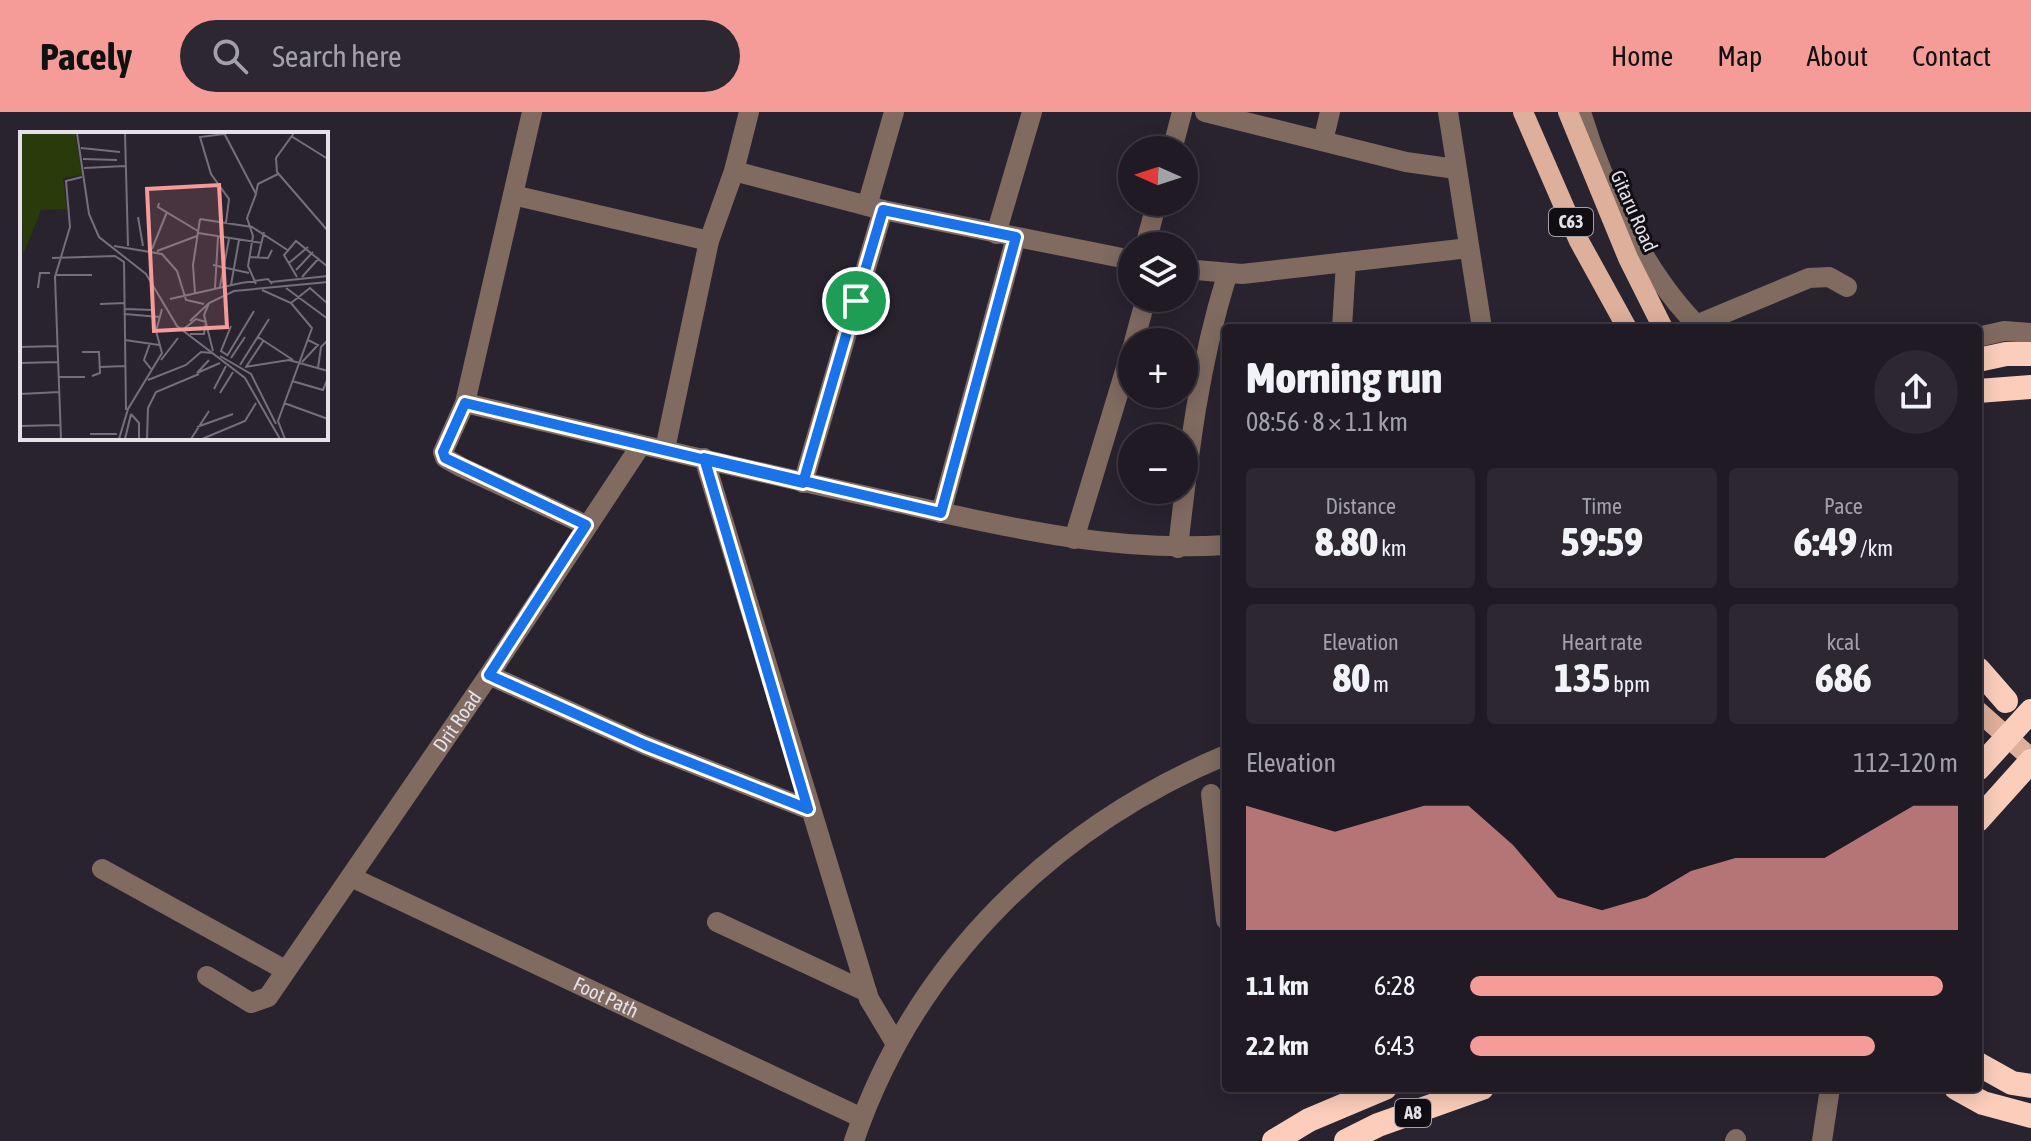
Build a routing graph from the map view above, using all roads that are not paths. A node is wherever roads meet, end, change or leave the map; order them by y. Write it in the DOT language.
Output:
graph roads {
  1 [pos="532,112"];
  2 [pos="749,112"];
  3 [pos="894,112"];
  4 [pos="1032,112"];
  5 [pos="1182,112"];
  6 [pos="1205,112"];
  7 [pos="1330,112"];
  8 [pos="1448,112"];
  9 [pos="1523,112"];
  10 [pos="1568,112"];
  11 [pos="1581,112"];
  12 [pos="1176,136"];
  13 [pos="1323,141"];
  14 [pos="1456,169"];
  15 [pos="734,171"];
  16 [pos="513,195"];
  17 [pos="875,208"];
  18 [pos="1006,236"];
  19 [pos="709,241"];
  20 [pos="1469,248"];
  21 [pos="1118,257"];
  22 [pos="1346,262"];
  23 [pos="1198,271"];
  24 [pos="1227,275"];
  25 [pos="1847,287"];
  26 [pos="1342,324"];
  27 [pos="1481,324"];
  28 [pos="1625,324"];
  29 [pos="1661,324"];
  30 [pos="1696,324"];
  31 [pos="1703,324"];
  32 [pos="2031,333"];
  33 [pos="1982,336"];
  34 [pos="2031,354"];
  35 [pos="1982,359"];
  36 [pos="2031,387"];
  37 [pos="1982,391"];
  38 [pos="1118,394"];
  39 [pos="465,403"];
  40 [pos="641,445"];
  41 [pos="665,449"];
  42 [pos="704,458"];
  43 [pos="803,483"];
  44 [pos="941,513"];
  45 [pos="586,525"];
  46 [pos="1074,539"];
  47 [pos="1222,545"];
  48 [pos="1178,548"];
  49 [pos="1982,674"];
  50 [pos="489,675"];
  51 [pos="1982,681"];
  52 [pos="2006,701"];
  53 [pos="2031,711"];
  54 [pos="1982,715"];
  55 [pos="2031,721"];
  56 [pos="1222,757"];
  57 [pos="2031,759"];
  58 [pos="1984,763"];
  59 [pos="1205,764"];
  60 [pos="1218,796"];
  61 [pos="808,809"];
  62 [pos="1982,817"];
  63 [pos="1222,858"];
  64 [pos="102,869"];
  65 [pos="351,877"];
  66 [pos="717,922"];
  67 [pos="285,970"];
  68 [pos="207,976"];
  69 [pos="867,992"];
  70 [pos="896,1044"];
  71 [pos="1982,1066"];
  72 [pos="2031,1086"];
  73 [pos="1376,1092"];
  74 [pos="1471,1092"];
  75 [pos="1829,1092"];
  76 [pos="1963,1092"];
  77 [pos="2031,1116"];
  78 [pos="862,1118"];
  79 [pos="854,1141"];
  80 [pos="1274,1141"];
  81 [pos="1346,1141"];
  82 [pos="1822,1141"];
  1 -- 16 [label="street"];
  2 -- 15 [label="street"];
  3 -- 17 [label="street"];
  4 -- 18 [label="street"];
  5 -- 12 [label="street"];
  6 -- 13 [label="street"];
  7 -- 13 [label="street"];
  8 -- 14 [label="street"];
  9 -- 28 [label="main road, C63"];
  10 -- 29 [label="main road, Gitaru Road / C63"];
  11 -- 30 [label="street"];
  13 -- 14 [label="street"];
  14 -- 20 [label="street"];
  15 -- 17 [label="street"];
  15 -- 19 [label="street"];
  16 -- 19 [label="street"];
  16 -- 39 [label="street"];
  17 -- 18 [label="street"];
  17 -- 43 [label="street"];
  18 -- 21 [label="street"];
  18 -- 44 [label="street"];
  19 -- 41 [label="street"];
  20 -- 22 [label="street"];
  20 -- 27 [label="street"];
  22 -- 24 [label="street"];
  22 -- 26 [label="street"];
  23 -- 24 [label="street"];
  24 -- 48 [label="street"];
  25 -- 31 [label="street"];
  32 -- 33 [label="street"];
  34 -- 35 [label="highway"];
  36 -- 37 [label="highway"];
  38 -- 46 [label="street"];
  39 -- 40 [label="street"];
  39 -- 45 [label="street"];
  40 -- 41 [label="street"];
  40 -- 45 [label="street, Drit Road"];
  41 -- 42 [label="street"];
  42 -- 43 [label="street"];
  42 -- 61 [label="street"];
  43 -- 44 [label="street"];
  44 -- 46 [label="street"];
  45 -- 50 [label="street, Drit Road"];
  46 -- 48 [label="street"];
  47 -- 48 [label="street"];
  49 -- 52 [label="highway"];
  50 -- 61 [label="street"];
  50 -- 65 [label="street, Drit Road"];
  51 -- 52 [label="main road"];
  52 -- 55 [label="main road"];
  53 -- 58 [label="highway"];
  54 -- 57 [label="main road"];
  56 -- 59 [label="street"];
  57 -- 62 [label="highway"];
  59 -- 60 [label="street"];
  59 -- 70 [label="street"];
  60 -- 63 [label="street"];
  61 -- 69 [label="street"];
  64 -- 67 [label="street"];
  65 -- 67 [label="street, Drit Road"];
  65 -- 78 [label="street, Foot Path"];
  66 -- 69 [label="street"];
  67 -- 68 [label="street, Drit Road"];
  69 -- 70 [label="street"];
  70 -- 78 [label="street"];
  71 -- 72 [label="highway"];
  73 -- 80 [label="highway, A8"];
  74 -- 81 [label="highway, A8"];
  75 -- 82 [label="street"];
  76 -- 77 [label="highway"];
  78 -- 79 [label="street"];
}
